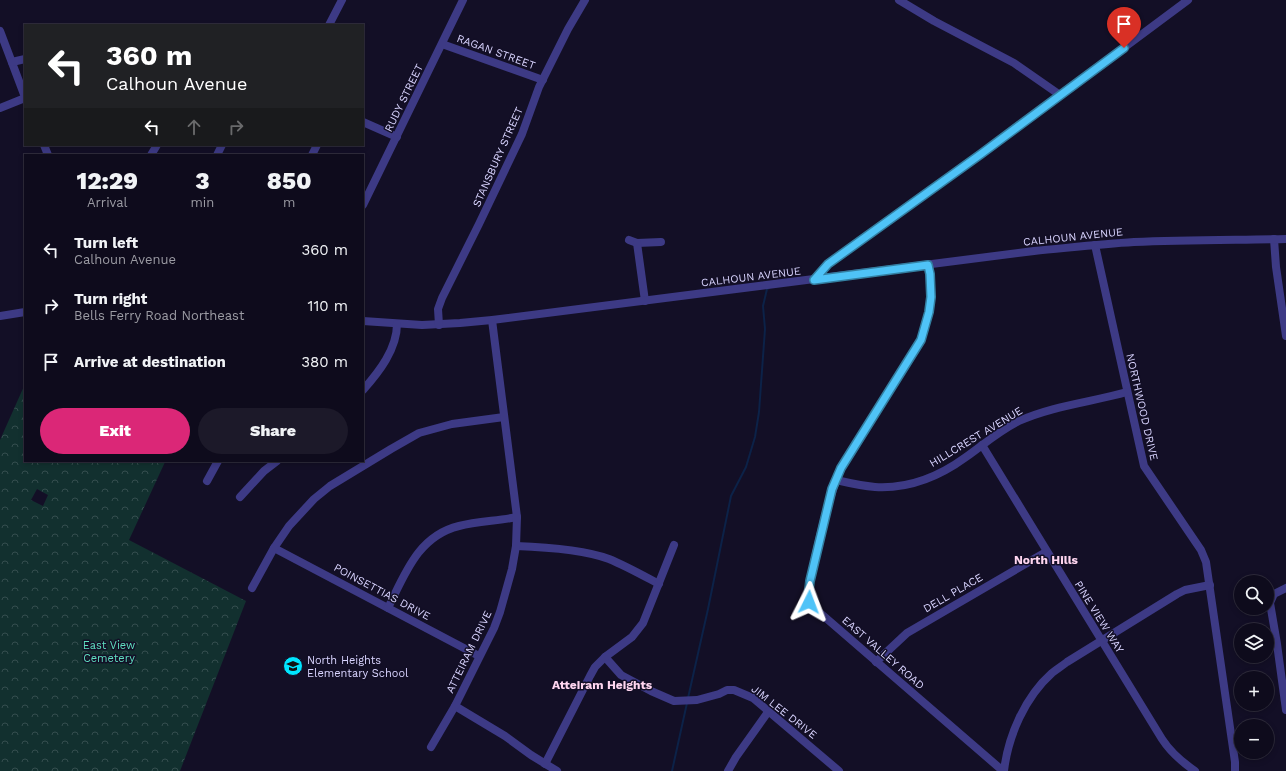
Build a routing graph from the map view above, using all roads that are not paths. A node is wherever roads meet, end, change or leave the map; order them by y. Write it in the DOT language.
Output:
graph roads {
  1 [pos="342,0"];
  2 [pos="463,0"];
  3 [pos="585,0"];
  4 [pos="899,0"];
  5 [pos="1188,0"];
  6 [pos="330,24"];
  7 [pos="0,31"];
  8 [pos="442,44"];
  9 [pos="24,59"];
  10 [pos="12,62"];
  11 [pos="543,80"];
  12 [pos="24,94"];
  13 [pos="1060,95"];
  14 [pos="24,97"];
  15 [pos="0,108"];
  16 [pos="364,122"];
  17 [pos="397,137"];
  18 [pos="364,203"];
  19 [pos="629,240"];
  20 [pos="1274,240"];
  21 [pos="1286,240"];
  22 [pos="662,242"];
  23 [pos="637,243"];
  24 [pos="1095,245"];
  25 [pos="928,265"];
  26 [pos="814,280"];
  27 [pos="644,302"];
  28 [pos="24,312"];
  29 [pos="0,316"];
  30 [pos="492,320"];
  31 [pos="364,321"];
  32 [pos="397,324"];
  33 [pos="438,325"];
  34 [pos="1286,336"];
  35 [pos="364,389"];
  36 [pos="1127,392"];
  37 [pos="504,417"];
  38 [pos="982,445"];
  39 [pos="217,462"];
  40 [pos="276,462"];
  41 [pos="836,480"];
  42 [pos="207,481"];
  43 [pos="240,497"];
  44 [pos="516,517"];
  45 [pos="674,545"];
  46 [pos="516,546"];
  47 [pos="274,548"];
  48 [pos="1046,552"];
  49 [pos="659,584"];
  50 [pos="1210,585"];
  51 [pos="252,588"];
  52 [pos="1286,588"];
  53 [pos="388,608"];
  54 [pos="1101,641"];
  55 [pos="479,656"];
  56 [pos="605,657"];
  57 [pos="876,662"];
  58 [pos="455,706"];
  59 [pos="1286,710"];
  60 [pos="768,712"];
  61 [pos="431,747"];
  62 [pos="545,764"];
  63 [pos="557,771"];
  64 [pos="728,771"];
  65 [pos="839,771"];
  66 [pos="1004,771"];
  67 [pos="1195,771"];
  68 [pos="1235,771"];
  1 -- 6 [label="street"];
  2 -- 8 [label="street, RUDY STREET"];
  3 -- 11 [label="street, STANSBURY STREET"];
  4 -- 13 [label="street"];
  5 -- 13 [label="street"];
  7 -- 10 [label="street"];
  8 -- 11 [label="street, RAGAN STREET"];
  8 -- 17 [label="street, RUDY STREET"];
  9 -- 10 [label="street"];
  10 -- 12 [label="street"];
  11 -- 33 [label="street, STANSBURY STREET"];
  13 -- 26 [label="street"];
  14 -- 15 [label="street"];
  16 -- 17 [label="street"];
  17 -- 18 [label="street, RUDY STREET"];
  19 -- 23 [label="street"];
  20 -- 21 [label="street, CALHOUN AVENUE"];
  20 -- 24 [label="street, CALHOUN AVENUE"];
  20 -- 34 [label="street"];
  22 -- 23 [label="street"];
  23 -- 27 [label="street"];
  24 -- 25 [label="street, CALHOUN AVENUE"];
  24 -- 36 [label="street, NORTHWOOD DRIVE"];
  25 -- 26 [label="street, CALHOUN AVENUE"];
  25 -- 41 [label="street, EAST VALLEY ROAD"];
  26 -- 27 [label="street, CALHOUN AVENUE"];
  27 -- 30 [label="street, CALHOUN AVENUE"];
  28 -- 29 [label="street"];
  30 -- 33 [label="street, CALHOUN AVENUE"];
  30 -- 37 [label="street, ATTEIRAM DRIVE"];
  31 -- 32 [label="street, CALHOUN AVENUE"];
  32 -- 33 [label="street, CALHOUN AVENUE"];
  32 -- 35 [label="street"];
  36 -- 38 [label="street, HILLCREST AVENUE"];
  36 -- 50 [label="street, NORTHWOOD DRIVE"];
  37 -- 44 [label="street, ATTEIRAM DRIVE"];
  37 -- 47 [label="street"];
  38 -- 41 [label="street, HILLCREST AVENUE"];
  38 -- 48 [label="street, PINE VIEW WAY"];
  39 -- 42 [label="street"];
  40 -- 43 [label="street"];
  41 -- 57 [label="street, EAST VALLEY ROAD"];
  44 -- 46 [label="street, ATTEIRAM DRIVE"];
  44 -- 53 [label="street"];
  45 -- 49 [label="street"];
  46 -- 49 [label="street"];
  46 -- 55 [label="street, ATTEIRAM DRIVE"];
  47 -- 51 [label="street"];
  47 -- 53 [label="street, POINSETTIAS DRIVE"];
  48 -- 54 [label="street, PINE VIEW WAY"];
  48 -- 57 [label="street, DELL PLACE"];
  49 -- 56 [label="street"];
  50 -- 54 [label="street"];
  50 -- 68 [label="street, NORTHWOOD DRIVE"];
  52 -- 59 [label="street"];
  53 -- 55 [label="street, POINSETTIAS DRIVE"];
  54 -- 66 [label="street"];
  54 -- 67 [label="street, PINE VIEW WAY"];
  55 -- 58 [label="street, ATTEIRAM DRIVE"];
  56 -- 60 [label="street, JIM LEE DRIVE"];
  56 -- 62 [label="street"];
  57 -- 66 [label="street, EAST VALLEY ROAD"];
  58 -- 61 [label="street"];
  58 -- 62 [label="street, ATTEIRAM DRIVE"];
  60 -- 64 [label="street"];
  60 -- 65 [label="street, JIM LEE DRIVE"];
  62 -- 63 [label="street, ATTEIRAM DRIVE"];
}
